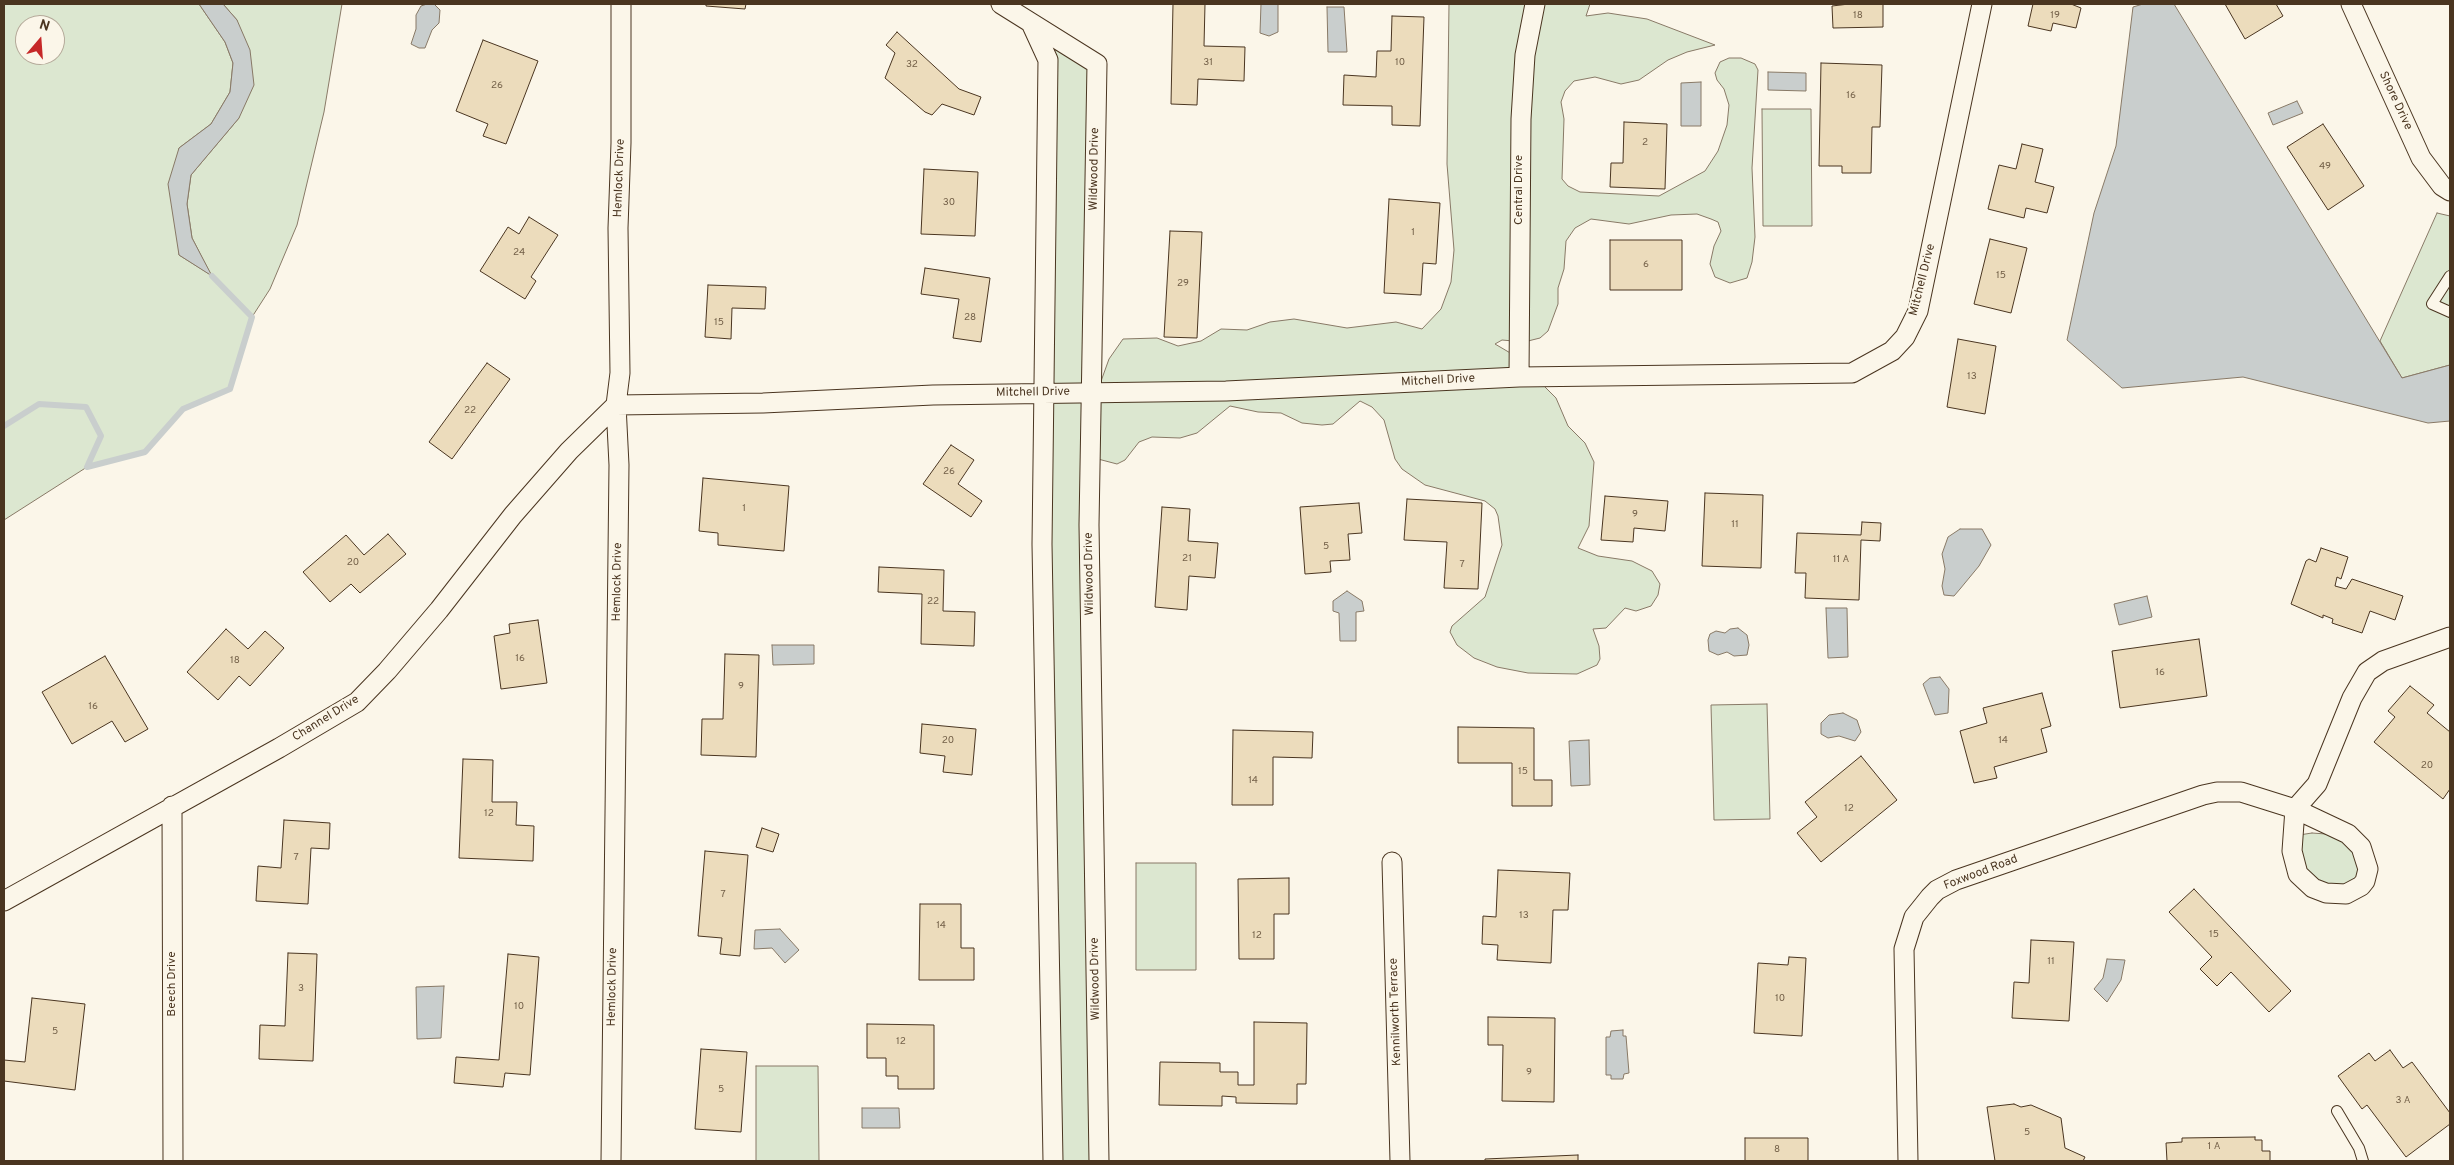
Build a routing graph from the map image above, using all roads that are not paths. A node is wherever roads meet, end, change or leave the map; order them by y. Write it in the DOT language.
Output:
graph roads {
  1 [pos="621,4"];
  2 [pos="1001,4"];
  3 [pos="1534,4"];
  4 [pos="1982,4"];
  5 [pos="2351,4"];
  6 [pos="1031,23"];
  7 [pos="2450,191"];
  8 [pos="2450,276"];
  9 [pos="2450,312"];
  10 [pos="1519,377"];
  11 [pos="1045,393"];
  12 [pos="1091,393"];
  13 [pos="616,405"];
  14 [pos="2450,637"];
  15 [pos="172,806"];
  16 [pos="2295,809"];
  17 [pos="1392,862"];
  18 [pos="4,901"];
  19 [pos="2337,1111"];
  20 [pos="173,1161"];
  21 [pos="612,1161"];
  22 [pos="1053,1161"];
  23 [pos="1099,1161"];
  24 [pos="1400,1161"];
  25 [pos="1908,1161"];
  26 [pos="2363,1161"];
  1 -- 13 [label="street, Hemlock Drive"];
  2 -- 6 [label="street, Wildwood Drive"];
  3 -- 10 [label="street, Central Drive"];
  4 -- 10 [label="street, Mitchell Drive"];
  5 -- 7 [label="street, Shore Drive"];
  6 -- 11 [label="street"];
  6 -- 12 [label="street, Wildwood Drive"];
  8 -- 9 [label="lane"];
  10 -- 12 [label="street, Mitchell Drive"];
  11 -- 12 [label="street, Mitchell Drive"];
  11 -- 13 [label="street, Mitchell Drive"];
  11 -- 22 [label="street"];
  12 -- 23 [label="street, Wildwood Drive"];
  13 -- 15 [label="street, Channel Drive"];
  13 -- 21 [label="street, Hemlock Drive"];
  14 -- 16 [label="street"];
  15 -- 18 [label="street, Channel Drive"];
  15 -- 20 [label="street, Beech Drive"];
  16 -- 16 [label="street, Foxwood Road"];
  16 -- 25 [label="street, Foxwood Road"];
  17 -- 24 [label="street, Kennilworth Terrace"];
  19 -- 26 [label="lane"];
}
